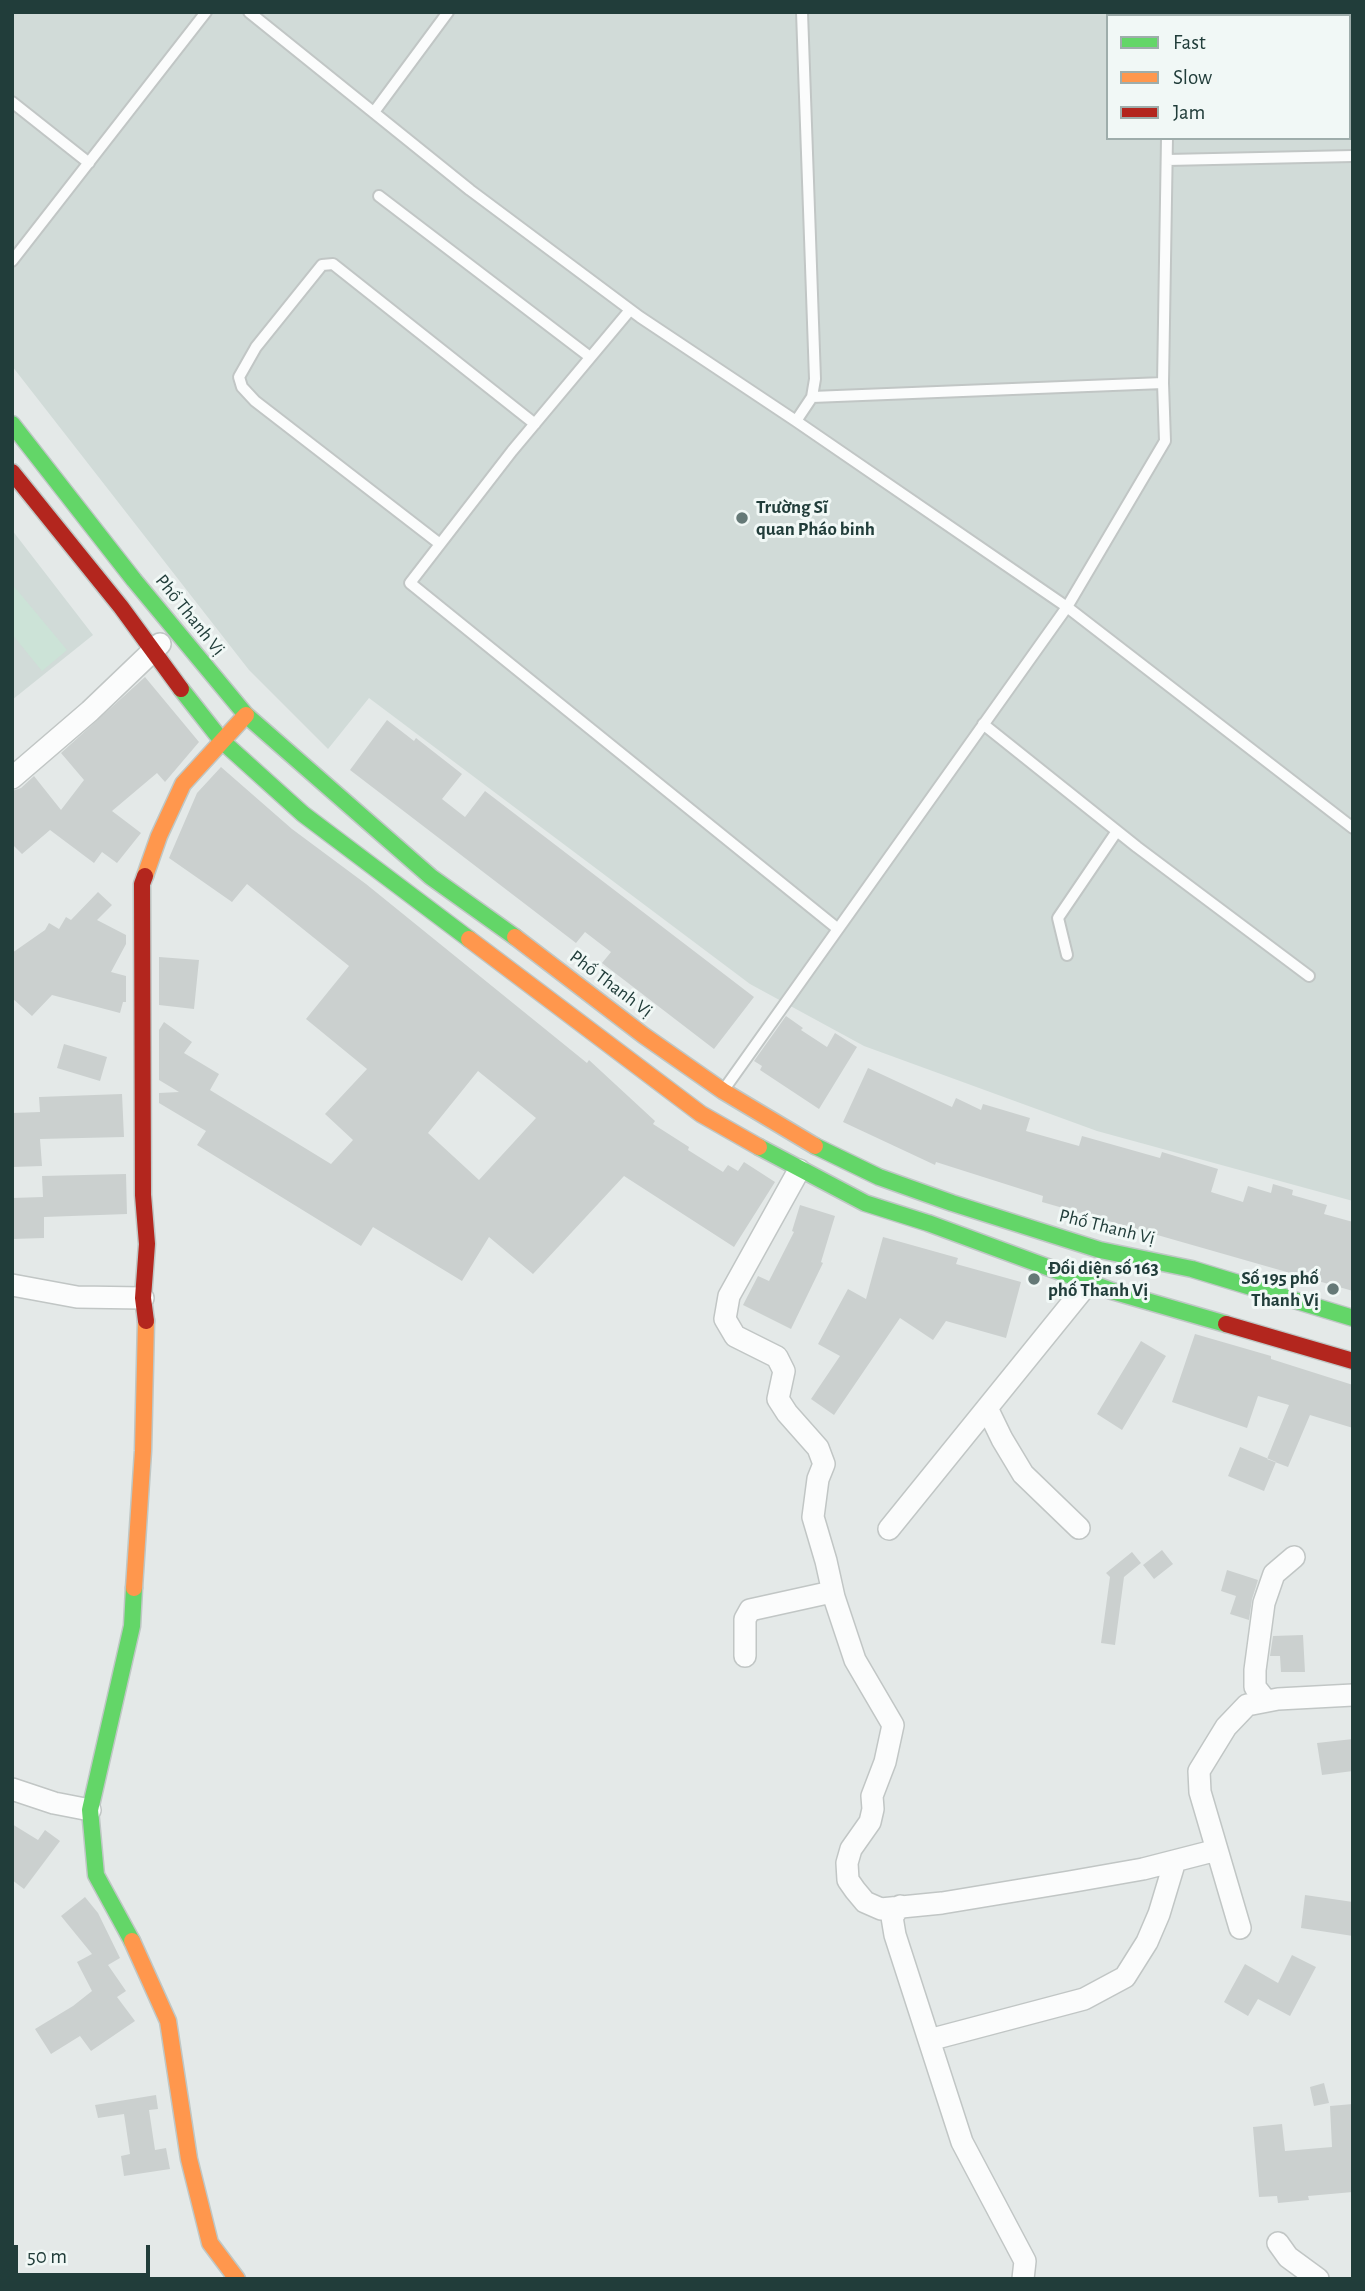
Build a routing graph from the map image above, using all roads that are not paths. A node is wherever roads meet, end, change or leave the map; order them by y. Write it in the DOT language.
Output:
graph roads {
  1 [pos="206,12"];
  2 [pos="249,12"];
  3 [pos="448,12"];
  4 [pos="802,12"];
  5 [pos="12,102"];
  6 [pos="374,112"];
  7 [pos="1167,140"];
  8 [pos="1353,156"];
  9 [pos="1167,160"];
  10 [pos="89,163"];
  11 [pos="379,196"];
  12 [pos="12,261"];
  13 [pos="630,310"];
  14 [pos="590,357"];
  15 [pos="1163,383"];
  16 [pos="812,397"];
  17 [pos="796,421"];
  18 [pos="12,424"];
  19 [pos="535,424"];
  20 [pos="12,472"];
  21 [pos="440,544"];
  22 [pos="1067,607"];
  23 [pos="174,630"];
  24 [pos="152,652"];
  25 [pos="246,715"];
  26 [pos="984,724"];
  27 [pos="222,741"];
  28 [pos="12,778"];
  29 [pos="1353,828"];
  30 [pos="1117,831"];
  31 [pos="838,929"];
  32 [pos="1067,955"];
  33 [pos="1309,976"];
  34 [pos="723,1091"];
  35 [pos="799,1170"];
  36 [pos="1089,1282"];
  37 [pos="12,1285"];
  38 [pos="143,1298"];
  39 [pos="1353,1318"];
  40 [pos="1353,1361"];
  41 [pos="987,1408"];
  42 [pos="1079,1528"];
  43 [pos="888,1529"];
  44 [pos="1294,1556"];
  45 [pos="834,1597"];
  46 [pos="745,1656"];
  47 [pos="1353,1695"];
  48 [pos="1266,1701"];
  49 [pos="12,1789"];
  50 [pos="90,1810"];
  51 [pos="1217,1850"];
  52 [pos="1175,1861"];
  53 [pos="900,1906"];
  54 [pos="1240,1928"];
  55 [pos="929,2040"];
  56 [pos="1278,2243"];
  57 [pos="237,2279"];
  58 [pos="1023,2279"];
  59 [pos="1318,2279"];
  1 -- 10 [label="lane"];
  2 -- 6 [label="lane"];
  3 -- 6 [label="lane"];
  4 -- 16 [label="lane"];
  5 -- 10 [label="lane"];
  6 -- 13 [label="lane"];
  7 -- 9 [label="lane"];
  8 -- 9 [label="lane"];
  9 -- 15 [label="lane"];
  10 -- 12 [label="lane"];
  11 -- 14 [label="lane"];
  13 -- 14 [label="lane"];
  13 -- 17 [label="lane"];
  14 -- 19 [label="lane"];
  15 -- 16 [label="lane"];
  15 -- 22 [label="lane"];
  16 -- 17 [label="lane"];
  17 -- 22 [label="lane"];
  18 -- 23 [label="main road, Phố Thanh Vị"];
  19 -- 21 [label="lane"];
  19 -- 21 [label="lane"];
  20 -- 24 [label="main road"];
  21 -- 31 [label="lane"];
  22 -- 26 [label="lane"];
  22 -- 29 [label="lane"];
  23 -- 24 [label="street"];
  23 -- 25 [label="main road, Phố Thanh Vị"];
  24 -- 27 [label="main road"];
  24 -- 28 [label="street"];
  25 -- 27 [label="main road"];
  25 -- 34 [label="main road, Phố Thanh Vị"];
  26 -- 30 [label="lane"];
  26 -- 31 [label="lane"];
  27 -- 35 [label="main road"];
  27 -- 38 [label="main road"];
  30 -- 32 [label="lane"];
  30 -- 33 [label="lane"];
  31 -- 34 [label="lane"];
  34 -- 39 [label="main road, Phố Thanh Vị"];
  35 -- 36 [label="main road"];
  35 -- 45 [label="street"];
  36 -- 40 [label="main road"];
  36 -- 41 [label="street"];
  37 -- 38 [label="street"];
  38 -- 50 [label="main road"];
  41 -- 42 [label="street"];
  41 -- 43 [label="street"];
  44 -- 48 [label="street"];
  45 -- 46 [label="street"];
  45 -- 53 [label="street"];
  47 -- 48 [label="street"];
  48 -- 51 [label="street"];
  49 -- 50 [label="street"];
  50 -- 57 [label="main road"];
  51 -- 52 [label="street"];
  51 -- 54 [label="street"];
  52 -- 53 [label="street"];
  52 -- 55 [label="street"];
  53 -- 55 [label="street"];
  55 -- 58 [label="street"];
  56 -- 59 [label="street"];
}
